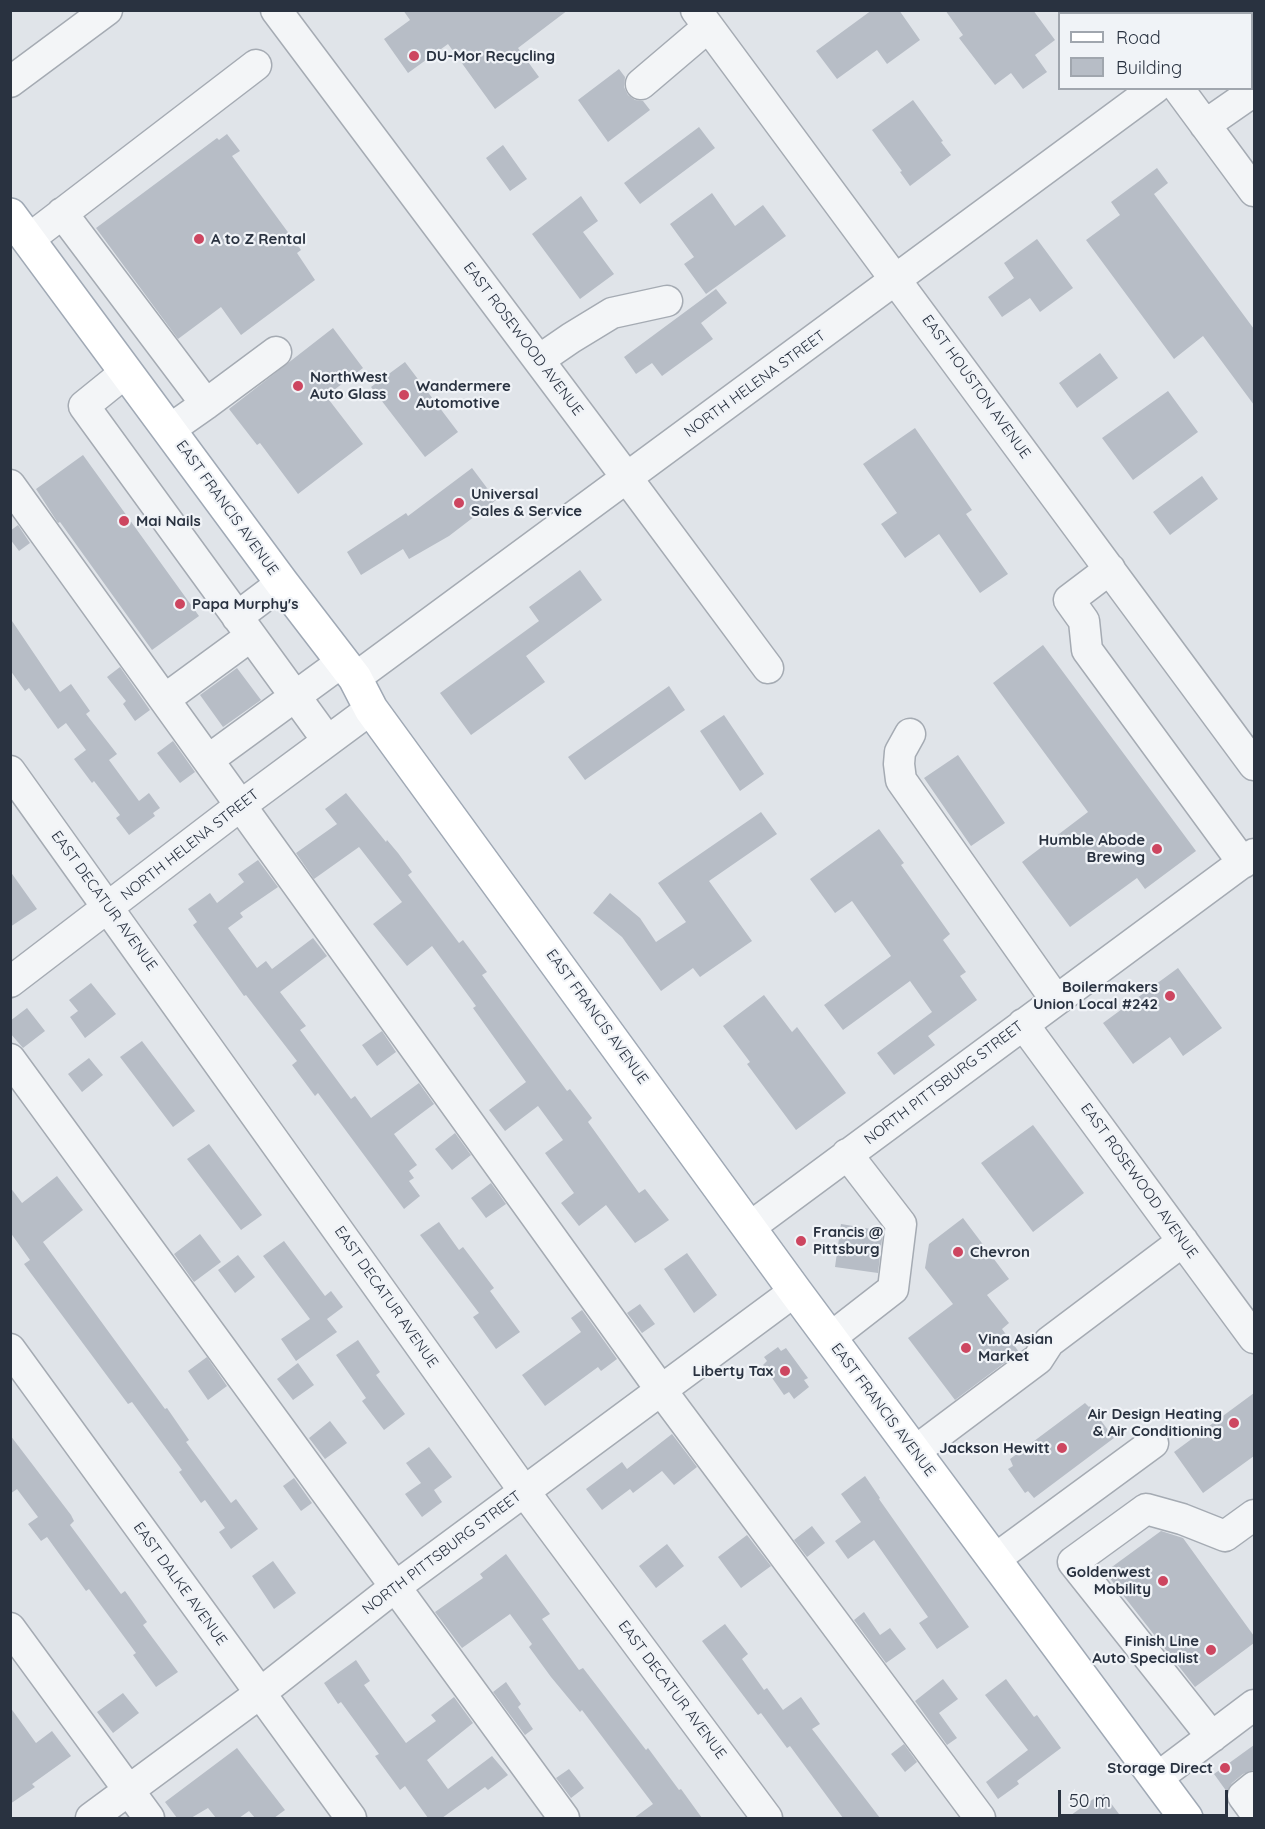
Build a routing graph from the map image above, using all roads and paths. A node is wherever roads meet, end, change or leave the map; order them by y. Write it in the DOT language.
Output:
graph roads {
  1 [pos="106,10"];
  2 [pos="276,10"];
  3 [pos="702,19"];
  4 [pos="256,65"];
  5 [pos="10,82"];
  6 [pos="641,84"];
  7 [pos="1152,90"];
  8 [pos="1180,90"];
  9 [pos="1254,91"];
  10 [pos="1206,125"];
  11 [pos="1254,191"];
  12 [pos="62,213"];
  13 [pos="20,227"];
  14 [pos="897,280"];
  15 [pos="667,301"];
  16 [pos="276,352"];
  17 [pos="539,360"];
  18 [pos="126,372"];
  19 [pos="206,404"];
  20 [pos="169,430"];
  21 [pos="627,478"];
  22 [pos="10,485"];
  23 [pos="1110,569"];
  24 [pos="282,583"];
  25 [pos="244,626"];
  26 [pos="768,668"];
  27 [pos="348,670"];
  28 [pos="296,696"];
  29 [pos="165,699"];
  30 [pos="371,709"];
  31 [pos="910,734"];
  32 [pos="327,740"];
  33 [pos="208,760"];
  34 [pos="1254,765"];
  35 [pos="10,771"];
  36 [pos="240,806"];
  37 [pos="1249,858"];
  38 [pos="109,908"];
  39 [pos="10,982"];
  40 [pos="1056,1000"];
  41 [pos="1023,1024"];
  42 [pos="10,1059"];
  43 [pos="848,1154"];
  44 [pos="750,1227"];
  45 [pos="1183,1241"];
  46 [pos="795,1291"];
  47 [pos="830,1338"];
  48 [pos="1254,1338"];
  49 [pos="10,1349"];
  50 [pos="660,1390"];
  51 [pos="1153,1443"];
  52 [pos="914,1452"];
  53 [pos="524,1491"];
  54 [pos="1254,1515"];
  55 [pos="994,1559"];
  56 [pos="395,1587"];
  57 [pos="10,1628"];
  58 [pos="259,1694"];
  59 [pos="1254,1705"];
  60 [pos="1212,1737"];
  61 [pos="1157,1778"];
  62 [pos="1254,1787"];
  63 [pos="129,1790"];
  64 [pos="1254,1811"];
  65 [pos="91,1818"];
  66 [pos="149,1818"];
  67 [pos="351,1818"];
  68 [pos="564,1818"];
  69 [pos="767,1818"];
  70 [pos="980,1818"];
  71 [pos="1186,1818"];
  1 -- 5 [label="street"];
  2 -- 17 [label="street, EAST ROSEWOOD AVENUE"];
  3 -- 6 [label="street"];
  3 -- 14 [label="street, EAST HOUSTON AVENUE"];
  4 -- 12 [label="street"];
  7 -- 14 [label="street, NORTH HELENA STREET"];
  8 -- 10 [label="street"];
  9 -- 10 [label="street"];
  10 -- 11 [label="street"];
  12 -- 13 [label="street"];
  12 -- 19 [label="street"];
  13 -- 18 [label="main road, EAST FRANCIS AVENUE"];
  14 -- 21 [label="street, NORTH HELENA STREET"];
  14 -- 23 [label="street, EAST HOUSTON AVENUE"];
  15 -- 17 [label="street"];
  16 -- 19 [label="street"];
  17 -- 21 [label="street, EAST ROSEWOOD AVENUE"];
  18 -- 20 [label="main road, EAST FRANCIS AVENUE"];
  18 -- 25 [label="street"];
  19 -- 20 [label="street"];
  20 -- 24 [label="main road, EAST FRANCIS AVENUE"];
  21 -- 26 [label="street, EAST ROSEWOOD AVENUE"];
  21 -- 27 [label="street, NORTH HELENA STREET"];
  22 -- 29 [label="street"];
  23 -- 34 [label="street, EAST HOUSTON AVENUE"];
  23 -- 37 [label="street"];
  24 -- 25 [label="street"];
  24 -- 27 [label="main road, EAST FRANCIS AVENUE"];
  25 -- 28 [label="street"];
  25 -- 29 [label="street"];
  27 -- 28 [label="street, NORTH HELENA STREET"];
  27 -- 30 [label="main road, EAST FRANCIS AVENUE"];
  28 -- 32 [label="street"];
  28 -- 33 [label="street, NORTH HELENA STREET"];
  29 -- 33 [label="street"];
  30 -- 32 [label="street, NORTH HELENA STREET"];
  30 -- 44 [label="main road, EAST FRANCIS AVENUE"];
  31 -- 40 [label="street"];
  32 -- 36 [label="street, NORTH HELENA STREET"];
  33 -- 36 [label="street"];
  35 -- 38 [label="street, EAST DECATUR AVENUE"];
  36 -- 38 [label="street, NORTH HELENA STREET"];
  36 -- 50 [label="street"];
  37 -- 40 [label="street, NORTH PITTSBURG STREET"];
  38 -- 39 [label="street, NORTH HELENA STREET"];
  38 -- 53 [label="street, EAST DECATUR AVENUE"];
  40 -- 41 [label="street, NORTH PITTSBURG STREET"];
  41 -- 43 [label="street, NORTH PITTSBURG STREET"];
  41 -- 45 [label="street, EAST ROSEWOOD AVENUE"];
  42 -- 56 [label="street"];
  43 -- 44 [label="street, NORTH PITTSBURG STREET"];
  43 -- 47 [label="street"];
  44 -- 46 [label="main road, EAST FRANCIS AVENUE"];
  45 -- 48 [label="street, EAST ROSEWOOD AVENUE"];
  45 -- 52 [label="street"];
  46 -- 47 [label="main road, EAST FRANCIS AVENUE"];
  46 -- 50 [label="street, NORTH PITTSBURG STREET"];
  47 -- 52 [label="main road, EAST FRANCIS AVENUE"];
  49 -- 58 [label="street, EAST DALKE AVENUE"];
  50 -- 53 [label="street, NORTH PITTSBURG STREET"];
  50 -- 70 [label="street"];
  51 -- 55 [label="street"];
  52 -- 55 [label="main road, EAST FRANCIS AVENUE"];
  53 -- 56 [label="street, NORTH PITTSBURG STREET"];
  53 -- 69 [label="street, EAST DECATUR AVENUE"];
  54 -- 60 [label="street"];
  55 -- 61 [label="main road, EAST FRANCIS AVENUE"];
  56 -- 58 [label="street, NORTH PITTSBURG STREET"];
  56 -- 68 [label="street"];
  57 -- 63 [label="street"];
  58 -- 63 [label="street, NORTH PITTSBURG STREET"];
  58 -- 67 [label="street, EAST DALKE AVENUE"];
  59 -- 60 [label="street"];
  60 -- 61 [label="street"];
  61 -- 71 [label="main road, EAST FRANCIS AVENUE"];
  62 -- 64 [label="street"];
  63 -- 65 [label="street, NORTH PITTSBURG STREET"];
  63 -- 66 [label="street"];
}
